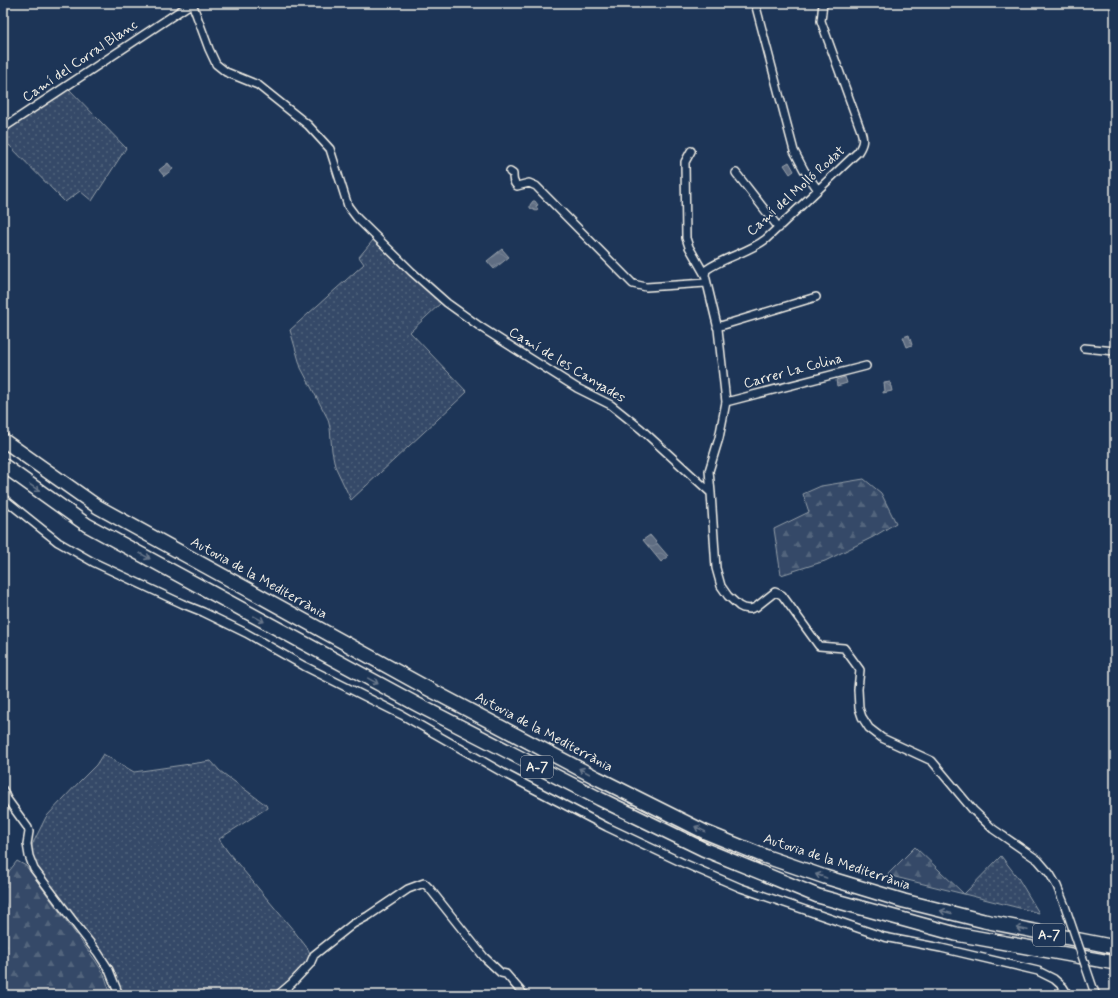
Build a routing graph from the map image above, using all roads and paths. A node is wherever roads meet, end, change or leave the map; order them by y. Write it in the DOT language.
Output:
graph roads {
  1 [pos="192,3"];
  2 [pos="755,3"];
  3 [pos="823,3"];
  4 [pos="3,128"];
  5 [pos="692,151"];
  6 [pos="510,172"];
  7 [pos="736,173"];
  8 [pos="818,190"];
  9 [pos="779,228"];
  10 [pos="705,275"];
  11 [pos="706,283"];
  12 [pos="816,297"];
  13 [pos="717,327"];
  14 [pos="1084,348"];
  15 [pos="1115,351"];
  16 [pos="866,366"];
  17 [pos="726,402"];
  18 [pos="3,440"];
  19 [pos="3,465"];
  20 [pos="711,493"];
  21 [pos="3,498"];
  22 [pos="3,790"];
  23 [pos="1115,947"];
  24 [pos="1115,963"];
  25 [pos="1095,992"];
  26 [pos="119,995"];
  27 [pos="278,995"];
  28 [pos="524,995"];
  29 [pos="1068,995"];
  1 -- 4 [label="street, Camí del Corral Blanc"];
  1 -- 20 [label="street, Camí de les Canyades"];
  2 -- 8 [label="street"];
  3 -- 8 [label="street, Camí del Molló Rodat"];
  5 -- 10 [label="street"];
  6 -- 11 [label="street"];
  7 -- 9 [label="street"];
  8 -- 9 [label="street, Camí del Molló Rodat"];
  9 -- 10 [label="street, Camí del Molló Rodat"];
  10 -- 11 [label="street"];
  11 -- 13 [label="street"];
  12 -- 13 [label="street"];
  13 -- 17 [label="street"];
  14 -- 15 [label="street"];
  16 -- 17 [label="street, Carrer La Colina"];
  17 -- 20 [label="street"];
  23 -- 18 [label="highway, Autovia de la Mediterrània / A-7, one-way"];
  19 -- 24 [label="highway, A-7, one-way"];
  20 -- 25 [label="street, bridge"];
  21 -- 29 [label="street"];
  22 -- 26 [label="street"];
  27 -- 28 [label="street"];
}
